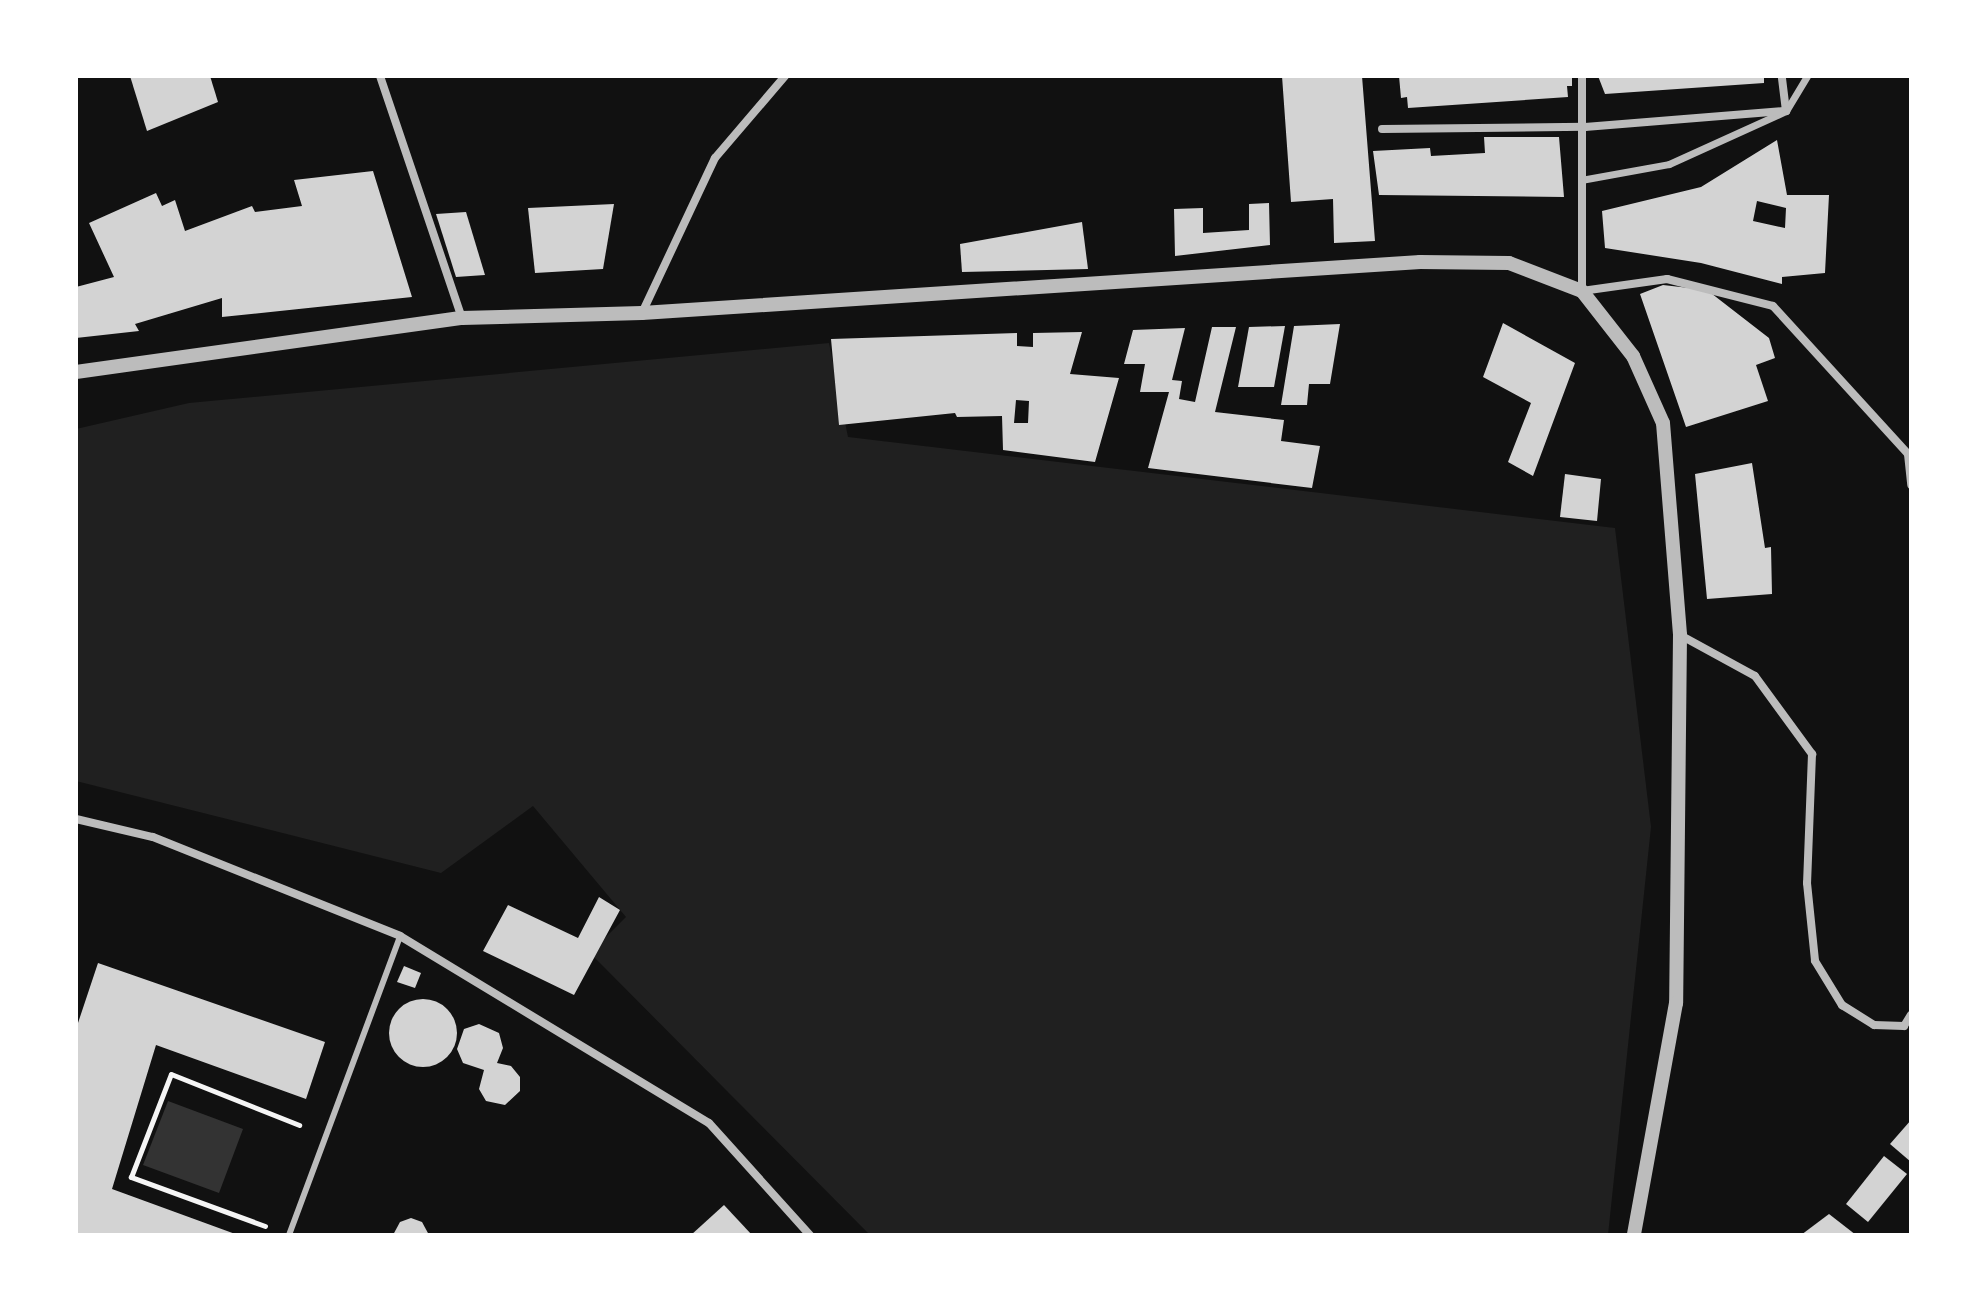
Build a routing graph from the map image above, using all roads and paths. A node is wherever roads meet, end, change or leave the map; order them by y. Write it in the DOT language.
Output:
graph roads {
  1 [pos="380,76"];
  2 [pos="785,76"];
  3 [pos="1582,76"];
  4 [pos="1782,76"];
  5 [pos="1807,76"];
  6 [pos="1786,111"];
  7 [pos="1585,127"];
  8 [pos="1382,129"];
  9 [pos="1581,180"];
  10 [pos="1582,291"];
  11 [pos="642,313"];
  12 [pos="462,318"];
  13 [pos="76,372"];
  14 [pos="1911,485"];
  15 [pos="1680,635"];
  16 [pos="76,819"];
  17 [pos="400,936"];
  18 [pos="1911,1015"];
  19 [pos="327,1136"];
  20 [pos="274,1230"];
  21 [pos="289,1235"];
  22 [pos="810,1235"];
  23 [pos="1634,1235"];
  1 -- 12 [label="street"];
  2 -- 11 [label="street"];
  3 -- 7 [label="street"];
  4 -- 6 [label="street"];
  5 -- 6 [label="street"];
  6 -- 7 [label="street"];
  6 -- 9 [label="street"];
  7 -- 8 [label="street"];
  7 -- 9 [label="street"];
  9 -- 10 [label="street"];
  10 -- 11 [label="street"];
  10 -- 14 [label="street"];
  10 -- 15 [label="street"];
  11 -- 12 [label="street"];
  12 -- 13 [label="street"];
  15 -- 18 [label="street"];
  15 -- 23 [label="street"];
  16 -- 17 [label="street"];
  17 -- 19 [label="lane"];
  17 -- 22 [label="street"];
  19 -- 20 [label="path"];
  19 -- 21 [label="lane"];
}
